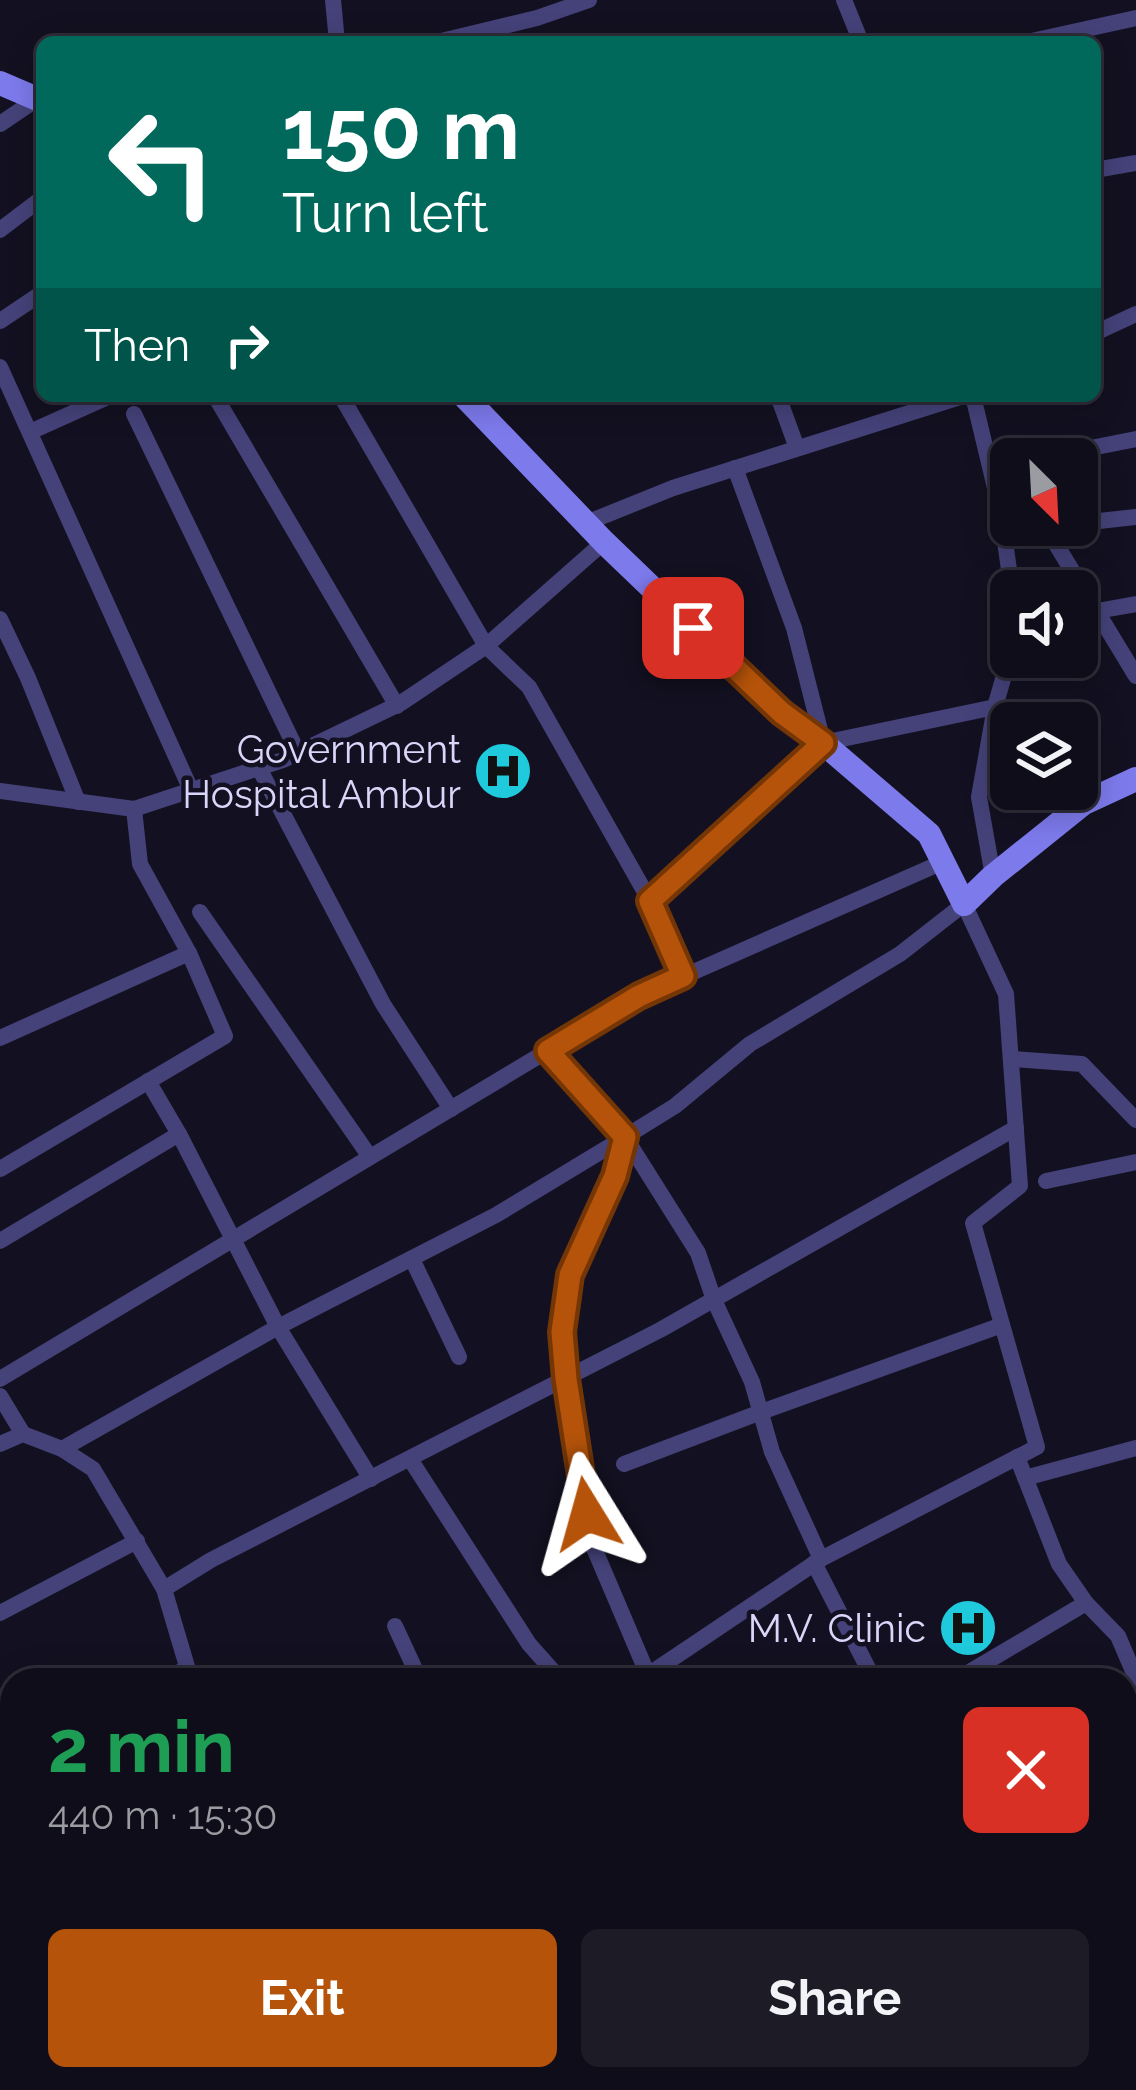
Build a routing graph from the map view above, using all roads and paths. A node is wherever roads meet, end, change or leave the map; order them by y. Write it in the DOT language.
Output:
graph roads {
  1 [pos="333,0"];
  2 [pos="590,0"];
  3 [pos="844,0"];
  4 [pos="1136,18"];
  5 [pos="336,36"];
  6 [pos="463,36"];
  7 [pos="858,36"];
  8 [pos="1047,36"];
  9 [pos="0,83"];
  10 [pos="36,98"];
  11 [pos="36,102"];
  12 [pos="0,124"];
  13 [pos="1136,163"];
  14 [pos="1101,169"];
  15 [pos="36,203"];
  16 [pos="0,230"];
  17 [pos="36,297"];
  18 [pos="1136,314"];
  19 [pos="0,321"];
  20 [pos="1101,330"];
  21 [pos="0,367"];
  22 [pos="97,402"];
  23 [pos="218,402"];
  24 [pos="344,402"];
  25 [pos="470,402"];
  26 [pos="780,402"];
  27 [pos="944,402"];
  28 [pos="974,402"];
  29 [pos="134,414"];
  30 [pos="30,432"];
  31 [pos="1136,439"];
  32 [pos="797,448"];
  33 [pos="1098,448"];
  34 [pos="990,466"];
  35 [pos="736,468"];
  36 [pos="1136,518"];
  37 [pos="1098,520"];
  38 [pos="595,533"];
  39 [pos="1136,604"];
  40 [pos="1098,611"];
  41 [pos="1098,613"];
  42 [pos="0,619"];
  43 [pos="486,646"];
  44 [pos="1136,676"];
  45 [pos="397,706"];
  46 [pos="990,708"];
  47 [pos="990,735"];
  48 [pos="823,743"];
  49 [pos="298,753"];
  50 [pos="259,768"];
  51 [pos="1136,779"];
  52 [pos="191,790"];
  53 [pos="0,791"];
  54 [pos="78,802"];
  55 [pos="134,809"];
  56 [pos="943,862"];
  57 [pos="993,876"];
  58 [pos="650,901"];
  59 [pos="964,904"];
  60 [pos="200,912"];
  61 [pos="189,953"];
  62 [pos="683,976"];
  63 [pos="0,1038"];
  64 [pos="548,1051"];
  65 [pos="1011,1059"];
  66 [pos="148,1081"];
  67 [pos="451,1108"];
  68 [pos="1135,1115"];
  69 [pos="1016,1128"];
  70 [pos="179,1134"];
  71 [pos="625,1137"];
  72 [pos="370,1157"];
  73 [pos="1136,1162"];
  74 [pos="0,1168"];
  75 [pos="1046,1181"];
  76 [pos="0,1241"];
  77 [pos="232,1241"];
  78 [pos="412,1259"];
  79 [pos="714,1300"];
  80 [pos="1002,1325"];
  81 [pos="278,1327"];
  82 [pos="459,1357"];
  83 [pos="0,1378"];
  84 [pos="566,1379"];
  85 [pos="0,1396"];
  86 [pos="760,1412"];
  87 [pos="23,1434"];
  88 [pos="0,1444"];
  89 [pos="1136,1448"];
  90 [pos="62,1449"];
  91 [pos="1017,1457"];
  92 [pos="410,1459"];
  93 [pos="624,1464"];
  94 [pos="1025,1478"];
  95 [pos="371,1479"];
  96 [pos="137,1541"];
  97 [pos="818,1561"];
  98 [pos="164,1588"];
  99 [pos="1086,1603"];
  100 [pos="0,1613"];
  101 [pos="394,1625"];
  102 [pos="186,1668"];
  103 [pos="415,1668"];
  104 [pos="550,1668"];
  105 [pos="642,1668"];
  106 [pos="661,1668"];
  107 [pos="868,1668"];
  108 [pos="976,1668"];
  109 [pos="1132,1668"];
  1 -- 5 [label="street"];
  2 -- 6 [label="street"];
  3 -- 7 [label="street"];
  4 -- 8 [label="street"];
  9 -- 10 [label="main road"];
  11 -- 12 [label="street"];
  13 -- 14 [label="street"];
  15 -- 16 [label="street"];
  17 -- 19 [label="street"];
  18 -- 20 [label="street"];
  21 -- 30 [label="street"];
  22 -- 30 [label="street"];
  23 -- 45 [label="street"];
  24 -- 43 [label="street"];
  25 -- 38 [label="main road"];
  26 -- 32 [label="street"];
  27 -- 32 [label="street"];
  28 -- 34 [label="street"];
  29 -- 49 [label="street"];
  30 -- 52 [label="street"];
  31 -- 33 [label="street"];
  32 -- 35 [label="street"];
  35 -- 38 [label="street"];
  35 -- 48 [label="street"];
  36 -- 37 [label="street"];
  38 -- 43 [label="street"];
  38 -- 48 [label="main road"];
  39 -- 40 [label="street"];
  41 -- 44 [label="street"];
  42 -- 54 [label="street"];
  43 -- 45 [label="street"];
  43 -- 58 [label="street"];
  45 -- 49 [label="street"];
  46 -- 48 [label="street"];
  47 -- 57 [label="street"];
  48 -- 56 [label="main road"];
  48 -- 58 [label="street"];
  49 -- 50 [label="street"];
  50 -- 52 [label="street"];
  50 -- 67 [label="street"];
  51 -- 57 [label="main road"];
  52 -- 55 [label="street"];
  53 -- 54 [label="street"];
  54 -- 55 [label="street"];
  55 -- 61 [label="street"];
  56 -- 59 [label="main road"];
  56 -- 62 [label="street"];
  57 -- 59 [label="main road"];
  58 -- 62 [label="street"];
  59 -- 65 [label="street"];
  59 -- 71 [label="street"];
  60 -- 72 [label="street"];
  61 -- 63 [label="street"];
  61 -- 66 [label="street"];
  62 -- 64 [label="street"];
  64 -- 67 [label="street"];
  64 -- 71 [label="street"];
  65 -- 68 [label="street"];
  65 -- 69 [label="street"];
  66 -- 70 [label="street"];
  66 -- 74 [label="street"];
  67 -- 72 [label="street"];
  69 -- 79 [label="street"];
  69 -- 80 [label="street"];
  70 -- 76 [label="street"];
  70 -- 77 [label="street"];
  71 -- 78 [label="street"];
  71 -- 79 [label="street"];
  71 -- 84 [label="street"];
  72 -- 77 [label="street"];
  73 -- 75 [label="street"];
  77 -- 81 [label="street"];
  77 -- 83 [label="street"];
  78 -- 81 [label="street"];
  78 -- 82 [label="street"];
  79 -- 84 [label="street"];
  79 -- 86 [label="street"];
  80 -- 86 [label="street"];
  80 -- 91 [label="street"];
  81 -- 90 [label="street"];
  81 -- 95 [label="street"];
  84 -- 92 [label="street"];
  84 -- 105 [label="street"];
  85 -- 87 [label="street"];
  86 -- 93 [label="street"];
  86 -- 97 [label="street"];
  87 -- 88 [label="street"];
  87 -- 90 [label="street"];
  89 -- 94 [label="street"];
  90 -- 96 [label="street"];
  91 -- 94 [label="street"];
  91 -- 97 [label="street"];
  92 -- 95 [label="street"];
  92 -- 104 [label="street"];
  94 -- 99 [label="street"];
  95 -- 98 [label="street"];
  96 -- 98 [label="street"];
  96 -- 100 [label="street"];
  97 -- 106 [label="street"];
  97 -- 107 [label="street"];
  98 -- 102 [label="street"];
  99 -- 108 [label="street"];
  99 -- 109 [label="street"];
  101 -- 103 [label="street"];
}
